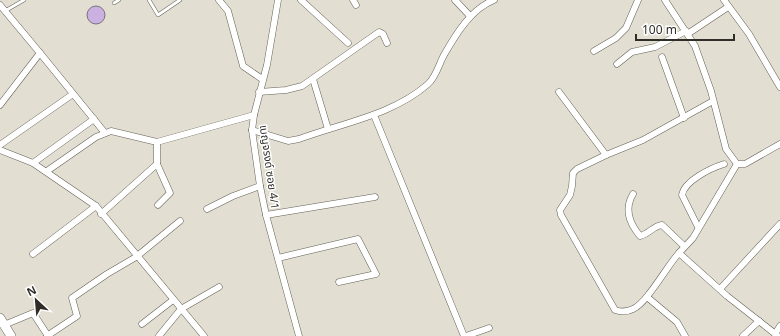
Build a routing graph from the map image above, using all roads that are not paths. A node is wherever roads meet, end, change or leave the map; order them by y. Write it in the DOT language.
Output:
graph roads {
  1 [pos="24,0"];
  2 [pos="119,0"];
  3 [pos="149,0"];
  4 [pos="180,0"];
  5 [pos="219,0"];
  6 [pos="278,0"];
  7 [pos="301,0"];
  8 [pos="455,0"];
  9 [pos="494,0"];
  10 [pos="638,0"];
  11 [pos="665,0"];
  12 [pos="724,0"];
  13 [pos="114,3"];
  14 [pos="0,5"];
  15 [pos="728,7"];
  16 [pos="5,11"];
  17 [pos="470,16"];
  18 [pos="687,32"];
  19 [pos="348,43"];
  20 [pos="387,43"];
  21 [pos="594,52"];
  22 [pos="40,53"];
  23 [pos="662,57"];
  24 [pos="617,64"];
  25 [pos="262,79"];
  26 [pos="313,79"];
  27 [pos="780,87"];
  28 [pos="259,92"];
  29 [pos="559,92"];
  30 [pos="73,94"];
  31 [pos="713,101"];
  32 [pos="0,104"];
  33 [pos="254,115"];
  34 [pos="374,115"];
  35 [pos="684,118"];
  36 [pos="94,119"];
  37 [pos="328,129"];
  38 [pos="252,130"];
  39 [pos="105,133"];
  40 [pos="158,142"];
  41 [pos="780,144"];
  42 [pos="0,145"];
  43 [pos="0,150"];
  44 [pos="606,155"];
  45 [pos="33,163"];
  46 [pos="158,164"];
  47 [pos="724,164"];
  48 [pos="737,164"];
  49 [pos="47,171"];
  50 [pos="260,186"];
  51 [pos="633,194"];
  52 [pos="375,197"];
  53 [pos="158,205"];
  54 [pos="96,206"];
  55 [pos="207,209"];
  56 [pos="102,214"];
  57 [pos="266,215"];
  58 [pos="180,221"];
  59 [pos="780,224"];
  60 [pos="698,226"];
  61 [pos="684,246"];
  62 [pos="679,253"];
  63 [pos="33,254"];
  64 [pos="136,257"];
  65 [pos="278,258"];
  66 [pos="339,282"];
  67 [pos="218,287"];
  68 [pos="720,289"];
  69 [pos="647,297"];
  70 [pos="173,300"];
  71 [pos="181,309"];
  72 [pos="759,321"];
  73 [pos="2,322"];
  74 [pos="142,324"];
  75 [pos="780,326"];
  76 [pos="489,328"];
  77 [pos="776,335"];
  78 [pos="11,336"];
  79 [pos="48,336"];
  80 [pos="159,336"];
  81 [pos="204,336"];
  82 [pos="299,336"];
  83 [pos="469,336"];
  84 [pos="685,336"];
  85 [pos="743,336"];
  1 -- 16 [label="lane"];
  2 -- 13 [label="lane"];
  3 -- 4 [label="lane"];
  5 -- 25 [label="street"];
  6 -- 25 [label="street, เบญจรงด์ ซอย 4/1"];
  7 -- 19 [label="street"];
  8 -- 17 [label="street"];
  9 -- 17 [label="street"];
  10 -- 21 [label="street"];
  11 -- 18 [label="street"];
  12 -- 15 [label="street"];
  14 -- 16 [label="street"];
  15 -- 18 [label="street"];
  15 -- 27 [label="street"];
  16 -- 22 [label="street"];
  17 -- 34 [label="street"];
  18 -- 24 [label="street"];
  18 -- 31 [label="street"];
  20 -- 26 [label="street"];
  22 -- 30 [label="street"];
  22 -- 32 [label="street"];
  23 -- 35 [label="street"];
  25 -- 28 [label="street, เบญจรงด์ ซอย 4/1"];
  26 -- 28 [label="street"];
  26 -- 37 [label="street"];
  28 -- 33 [label="street, เบญจรงด์ ซอย 4/1"];
  29 -- 44 [label="street"];
  30 -- 36 [label="street"];
  30 -- 42 [label="street"];
  31 -- 35 [label="street"];
  31 -- 48 [label="street"];
  33 -- 38 [label="street, เบญจรงด์ ซอย 4/1"];
  33 -- 40 [label="street"];
  34 -- 37 [label="street"];
  34 -- 83 [label="street"];
  35 -- 44 [label="street"];
  36 -- 39 [label="street"];
  36 -- 45 [label="street"];
  37 -- 38 [label="street"];
  38 -- 50 [label="street, เบญจรงด์ ซอย 4/1"];
  39 -- 40 [label="street"];
  39 -- 49 [label="street"];
  40 -- 46 [label="street"];
  41 -- 48 [label="street"];
  43 -- 45 [label="street"];
  44 -- 69 [label="street"];
  45 -- 49 [label="street"];
  46 -- 53 [label="street"];
  46 -- 56 [label="street"];
  47 -- 60 [label="street"];
  48 -- 60 [label="street"];
  49 -- 54 [label="street"];
  50 -- 55 [label="street"];
  50 -- 57 [label="street, เบญจรงด์ ซอย 4/1"];
  51 -- 61 [label="street"];
  52 -- 57 [label="street"];
  54 -- 56 [label="street"];
  54 -- 63 [label="street"];
  56 -- 64 [label="street"];
  57 -- 65 [label="street, เบญจรงด์ ซอย 4/1"];
  58 -- 64 [label="street"];
  59 -- 68 [label="street"];
  60 -- 61 [label="street"];
  61 -- 62 [label="street"];
  62 -- 68 [label="street"];
  62 -- 69 [label="street"];
  64 -- 70 [label="street"];
  64 -- 79 [label="street"];
  65 -- 66 [label="street"];
  65 -- 82 [label="street, เบญจรงด์ ซอย 4/1"];
  67 -- 71 [label="street"];
  68 -- 72 [label="street"];
  69 -- 84 [label="street"];
  70 -- 71 [label="street"];
  70 -- 74 [label="street"];
  71 -- 80 [label="street"];
  71 -- 81 [label="street"];
  72 -- 77 [label="street"];
  72 -- 85 [label="street"];
  73 -- 78 [label="street"];
  73 -- 79 [label="street"];
  75 -- 77 [label="street"];
  76 -- 83 [label="street"];
}
